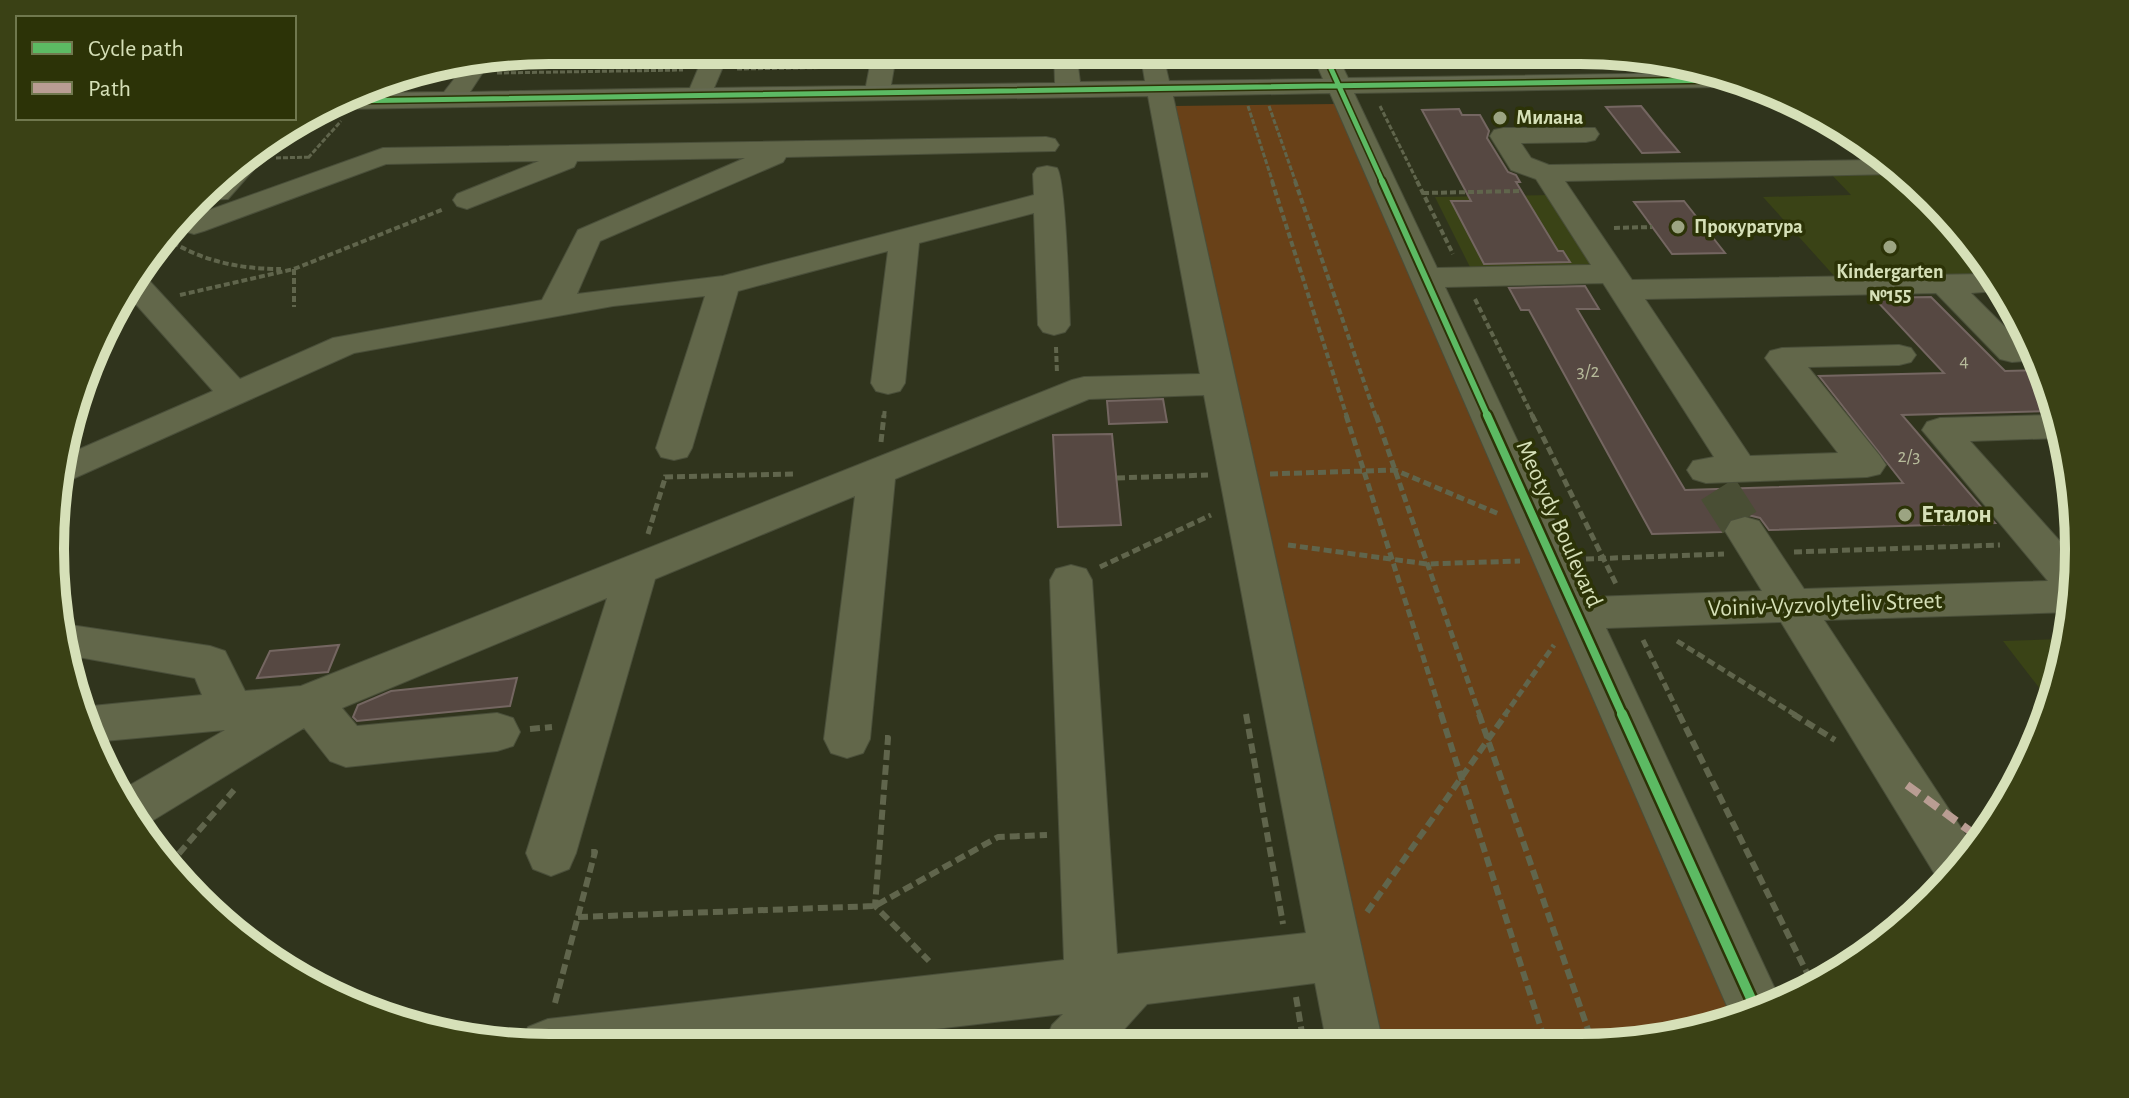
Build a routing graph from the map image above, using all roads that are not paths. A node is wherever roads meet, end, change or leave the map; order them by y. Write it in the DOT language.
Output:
graph roads {
  1 [pos="1615,65"];
  2 [pos="1330,67"];
  3 [pos="485,68"];
  4 [pos="1155,69"];
  5 [pos="881,72"];
  6 [pos="708,74"];
  7 [pos="1058,74"];
  8 [pos="1699,79"];
  9 [pos="403,87"];
  10 [pos="446,91"];
  11 [pos="355,105"];
  12 [pos="1586,134"];
  13 [pos="1546,135"];
  14 [pos="1046,145"];
  15 [pos="790,149"];
  16 [pos="586,153"];
  17 [pos="383,156"];
  18 [pos="1880,168"];
  19 [pos="1559,179"];
  20 [pos="467,200"];
  21 [pos="1049,200"];
  22 [pos="194,225"];
  23 [pos="905,238"];
  24 [pos="1426,278"];
  25 [pos="1618,282"];
  26 [pos="1985,283"];
  27 [pos="1944,284"];
  28 [pos="724,285"];
  29 [pos="142,293"];
  30 [pos="555,307"];
  31 [pos="1054,325"];
  32 [pos="2023,351"];
  33 [pos="1899,355"];
  34 [pos="888,383"];
  35 [pos="1220,384"];
  36 [pos="235,394"];
  37 [pos="2049,427"];
  38 [pos="670,462"];
  39 [pos="71,468"];
  40 [pos="877,472"];
  41 [pos="1752,542"];
  42 [pos="637,569"];
  43 [pos="2064,573"];
  44 [pos="1071,580"];
  45 [pos="2063,596"];
  46 [pos="1792,606"];
  47 [pos="1577,613"];
  48 [pos="72,640"];
  49 [pos="310,702"];
  50 [pos="232,710"];
  51 [pos="97,723"];
  52 [pos="497,732"];
  53 [pos="847,739"];
  54 [pos="142,812"];
  55 [pos="551,853"];
  56 [pos="1953,859"];
  57 [pos="1313,958"];
  58 [pos="1112,981"];
  59 [pos="1753,1002"];
  60 [pos="550,1032"];
  61 [pos="742,1034"];
  62 [pos="1079,1034"];
  63 [pos="1350,1034"];
  1 -- 2 [label="street"];
  2 -- 4 [label="street"];
  2 -- 8 [label="street"];
  2 -- 24 [label="street, Meotydy Boulevard"];
  3 -- 10 [label="street"];
  4 -- 7 [label="street"];
  4 -- 35 [label="street"];
  5 -- 6 [label="street"];
  5 -- 7 [label="street"];
  6 -- 10 [label="street"];
  7 -- 14 [label="street"];
  9 -- 10 [label="street"];
  10 -- 11 [label="street"];
  10 -- 17 [label="street"];
  12 -- 13 [label="street"];
  13 -- 19 [label="street"];
  13 -- 19 [label="street"];
  14 -- 15 [label="street"];
  14 -- 21 [label="street"];
  15 -- 16 [label="street"];
  15 -- 30 [label="street"];
  16 -- 17 [label="street"];
  16 -- 20 [label="street"];
  17 -- 22 [label="street"];
  18 -- 19 [label="street"];
  19 -- 25 [label="street"];
  21 -- 23 [label="street"];
  21 -- 31 [label="street"];
  23 -- 28 [label="street"];
  23 -- 34 [label="street"];
  24 -- 25 [label="street"];
  24 -- 47 [label="street, Meotydy Boulevard"];
  25 -- 27 [label="street"];
  25 -- 33 [label="street"];
  26 -- 27 [label="street"];
  27 -- 32 [label="street"];
  28 -- 30 [label="street"];
  28 -- 38 [label="street"];
  29 -- 36 [label="street"];
  30 -- 36 [label="street"];
  35 -- 40 [label="street"];
  35 -- 57 [label="street"];
  36 -- 39 [label="street"];
  37 -- 43 [label="street"];
  40 -- 42 [label="street"];
  40 -- 53 [label="street"];
  41 -- 46 [label="street"];
  42 -- 49 [label="street"];
  42 -- 55 [label="street"];
  44 -- 58 [label="street"];
  45 -- 46 [label="street, Voiniv-Vyzvolyteliv Street"];
  46 -- 47 [label="street, Voiniv-Vyzvolyteliv Street"];
  46 -- 56 [label="street"];
  47 -- 59 [label="street, Meotydy Boulevard"];
  48 -- 50 [label="street"];
  49 -- 50 [label="street"];
  49 -- 52 [label="street"];
  49 -- 54 [label="street"];
  50 -- 51 [label="street"];
  57 -- 58 [label="street"];
  57 -- 63 [label="street"];
  58 -- 61 [label="street"];
  58 -- 62 [label="street"];
  60 -- 61 [label="street"];
}
